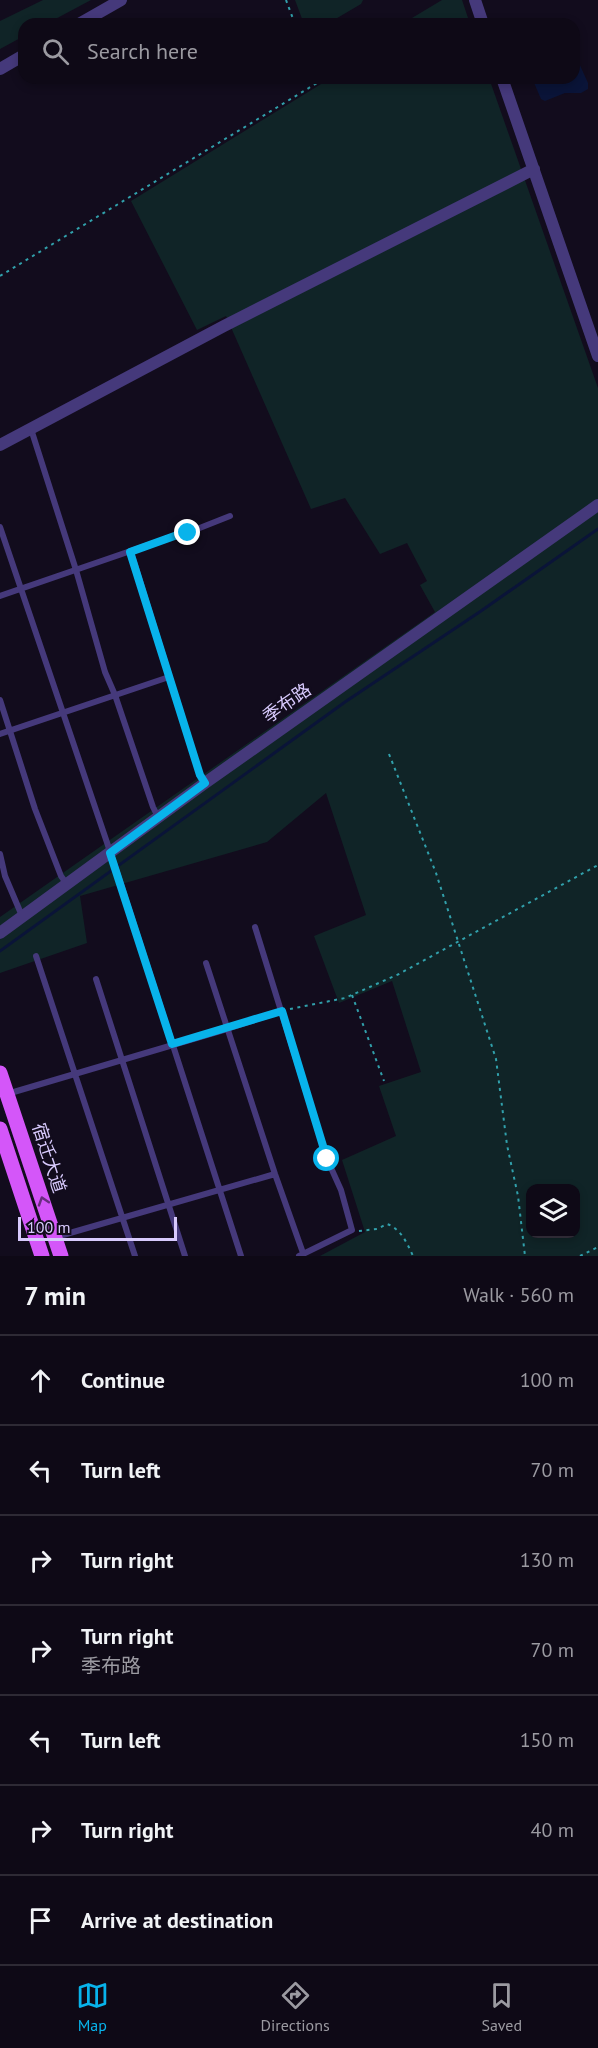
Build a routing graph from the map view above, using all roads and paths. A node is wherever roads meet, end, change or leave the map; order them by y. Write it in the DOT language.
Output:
graph roads {
  1 [pos="121,0"];
  2 [pos="286,0"];
  3 [pos="475,0"];
  4 [pos="90,18"];
  5 [pos="293,18"];
  6 [pos="481,18"];
  7 [pos="18,59"];
  8 [pos="0,69"];
  9 [pos="315,84"];
  10 [pos="504,84"];
  11 [pos="534,169"];
  12 [pos="0,276"];
  13 [pos="598,356"];
  14 [pos="31,429"];
  15 [pos="0,445"];
  16 [pos="598,505"];
  17 [pos="230,516"];
  18 [pos="0,527"];
  19 [pos="130,552"];
  20 [pos="76,570"];
  21 [pos="21,589"];
  22 [pos="0,596"];
  23 [pos="169,677"];
  24 [pos="115,695"];
  25 [pos="0,700"];
  26 [pos="62,714"];
  27 [pos="9,731"];
  28 [pos="0,734"];
  29 [pos="390,754"];
  30 [pos="205,783"];
  31 [pos="159,818"];
  32 [pos="0,854"];
  33 [pos="112,858"];
  34 [pos="598,865"];
  35 [pos="66,883"];
  36 [pos="22,916"];
  37 [pos="255,927"];
  38 [pos="0,933"];
  39 [pos="458,942"];
  40 [pos="36,956"];
  41 [pos="206,963"];
  42 [pos="96,978"];
  43 [pos="352,996"];
  44 [pos="282,1011"];
  45 [pos="227,1029"];
  46 [pos="172,1044"];
  47 [pos="121,1059"];
  48 [pos="0,1073"];
  49 [pos="75,1073"];
  50 [pos="384,1082"];
  51 [pos="7,1094"];
  52 [pos="0,1129"];
  53 [pos="275,1174"];
  54 [pos="220,1190"];
  55 [pos="169,1204"];
  56 [pos="123,1218"];
  57 [pos="352,1230"];
  58 [pos="55,1238"];
  59 [pos="598,1247"];
  60 [pos="301,1254"];
  61 [pos="42,1256"];
  62 [pos="61,1256"];
  63 [pos="135,1256"];
  64 [pos="186,1256"];
  65 [pos="241,1256"];
  66 [pos="413,1256"];
  67 [pos="525,1256"];
  68 [pos="580,1256"];
  1 -- 4 [label="street"];
  2 -- 5 [label="path"];
  3 -- 6 [label="street"];
  7 -- 8 [label="street"];
  9 -- 12 [label="path"];
  10 -- 11 [label="street"];
  11 -- 13 [label="street"];
  11 -- 14 [label="street"];
  14 -- 15 [label="street"];
  14 -- 20 [label="lane"];
  16 -- 30 [label="street, 季布路"];
  17 -- 19 [label="lane"];
  18 -- 21 [label="lane"];
  19 -- 20 [label="lane"];
  19 -- 23 [label="lane"];
  20 -- 21 [label="lane"];
  20 -- 24 [label="lane"];
  21 -- 22 [label="lane"];
  21 -- 26 [label="lane"];
  23 -- 24 [label="lane"];
  23 -- 30 [label="lane"];
  24 -- 26 [label="lane"];
  24 -- 31 [label="lane"];
  25 -- 27 [label="lane"];
  26 -- 27 [label="lane"];
  26 -- 33 [label="lane"];
  27 -- 28 [label="lane"];
  27 -- 35 [label="lane"];
  29 -- 39 [label="path"];
  30 -- 31 [label="street, 季布路"];
  31 -- 33 [label="street, 季布路"];
  32 -- 36 [label="lane"];
  33 -- 35 [label="street, 季布路"];
  33 -- 46 [label="lane"];
  34 -- 39 [label="path"];
  35 -- 36 [label="street, 季布路"];
  36 -- 38 [label="street, 季布路"];
  37 -- 44 [label="lane"];
  39 -- 43 [label="path"];
  39 -- 67 [label="path"];
  40 -- 49 [label="lane"];
  41 -- 45 [label="lane"];
  42 -- 47 [label="lane"];
  43 -- 44 [label="path"];
  43 -- 50 [label="path"];
  44 -- 45 [label="lane"];
  44 -- 57 [label="lane"];
  45 -- 46 [label="lane"];
  45 -- 53 [label="lane"];
  46 -- 47 [label="lane"];
  46 -- 54 [label="lane"];
  47 -- 49 [label="lane"];
  47 -- 55 [label="lane"];
  48 -- 51 [label="main road, 宿迁大道"];
  49 -- 51 [label="lane"];
  49 -- 56 [label="lane"];
  58 -- 51 [label="main road, 宿迁大道, one-way"];
  52 -- 61 [label="main road, 宿迁大道"];
  53 -- 54 [label="lane"];
  53 -- 60 [label="lane"];
  54 -- 55 [label="lane"];
  54 -- 65 [label="lane"];
  55 -- 56 [label="lane"];
  55 -- 64 [label="lane"];
  56 -- 58 [label="lane"];
  56 -- 63 [label="lane"];
  57 -- 60 [label="lane"];
  57 -- 66 [label="path"];
  58 -- 62 [label="main road, 宿迁大道"];
  59 -- 68 [label="path"];
}
